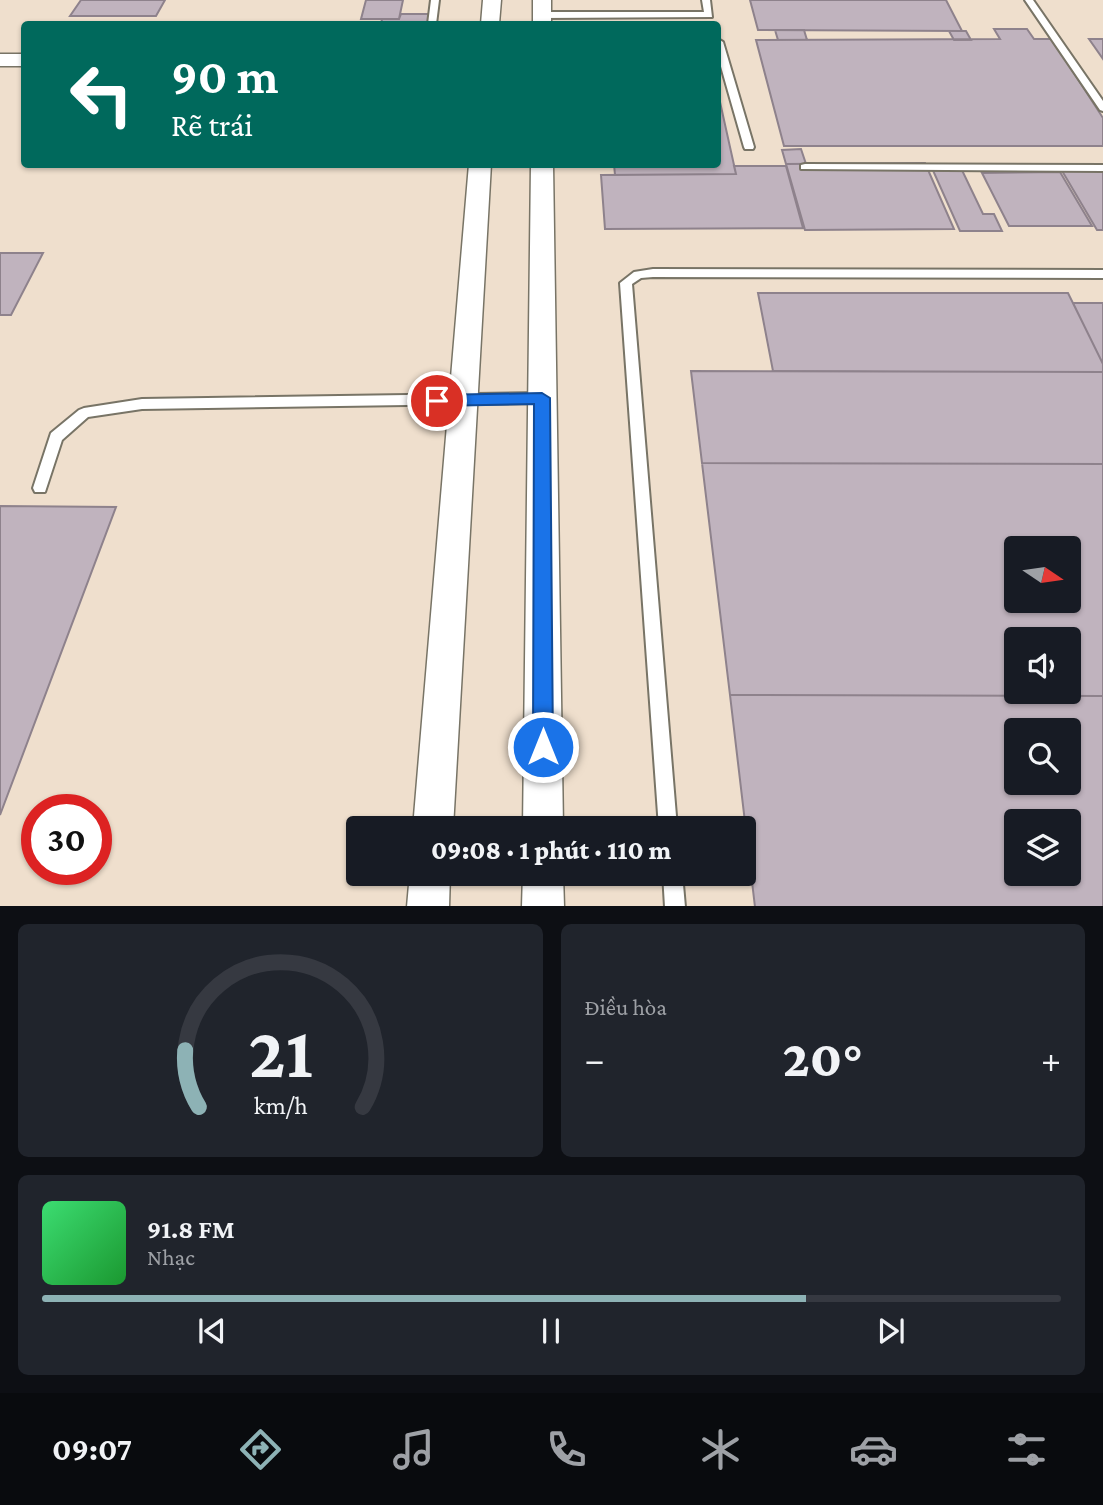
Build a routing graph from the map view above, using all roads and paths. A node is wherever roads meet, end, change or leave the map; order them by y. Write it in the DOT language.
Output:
graph roads {
  1 [pos="435,0"];
  2 [pos="492,0"];
  3 [pos="706,0"];
  4 [pos="1029,0"];
  5 [pos="542,13"];
  6 [pos="711,20"];
  7 [pos="432,21"];
  8 [pos="490,21"];
  9 [pos="721,51"];
  10 [pos="0,60"];
  11 [pos="21,60"];
  12 [pos="1103,108"];
  13 [pos="750,147"];
  14 [pos="805,167"];
  15 [pos="480,168"];
  16 [pos="542,168"];
  17 [pos="1103,168"];
  18 [pos="1103,274"];
  19 [pos="542,398"];
  20 [pos="464,400"];
  21 [pos="40,488"];
  22 [pos="434,816"];
  23 [pos="543,816"];
  24 [pos="667,816"];
  25 [pos="429,886"];
  26 [pos="543,886"];
  27 [pos="673,886"];
  28 [pos="428,906"];
  29 [pos="543,906"];
  30 [pos="675,906"];
  1 -- 7 [label="lane"];
  2 -- 8 [label="street"];
  3 -- 6 [label="lane"];
  4 -- 12 [label="lane"];
  5 -- 6 [label="lane"];
  9 -- 13 [label="lane"];
  10 -- 11 [label="street"];
  14 -- 17 [label="lane"];
  15 -- 20 [label="street"];
  16 -- 19 [label="street"];
  18 -- 24 [label="lane"];
  19 -- 20 [label="lane"];
  19 -- 23 [label="street"];
  20 -- 21 [label="lane"];
  20 -- 22 [label="street"];
  25 -- 28 [label="street"];
  26 -- 29 [label="street"];
  27 -- 30 [label="lane"];
}
